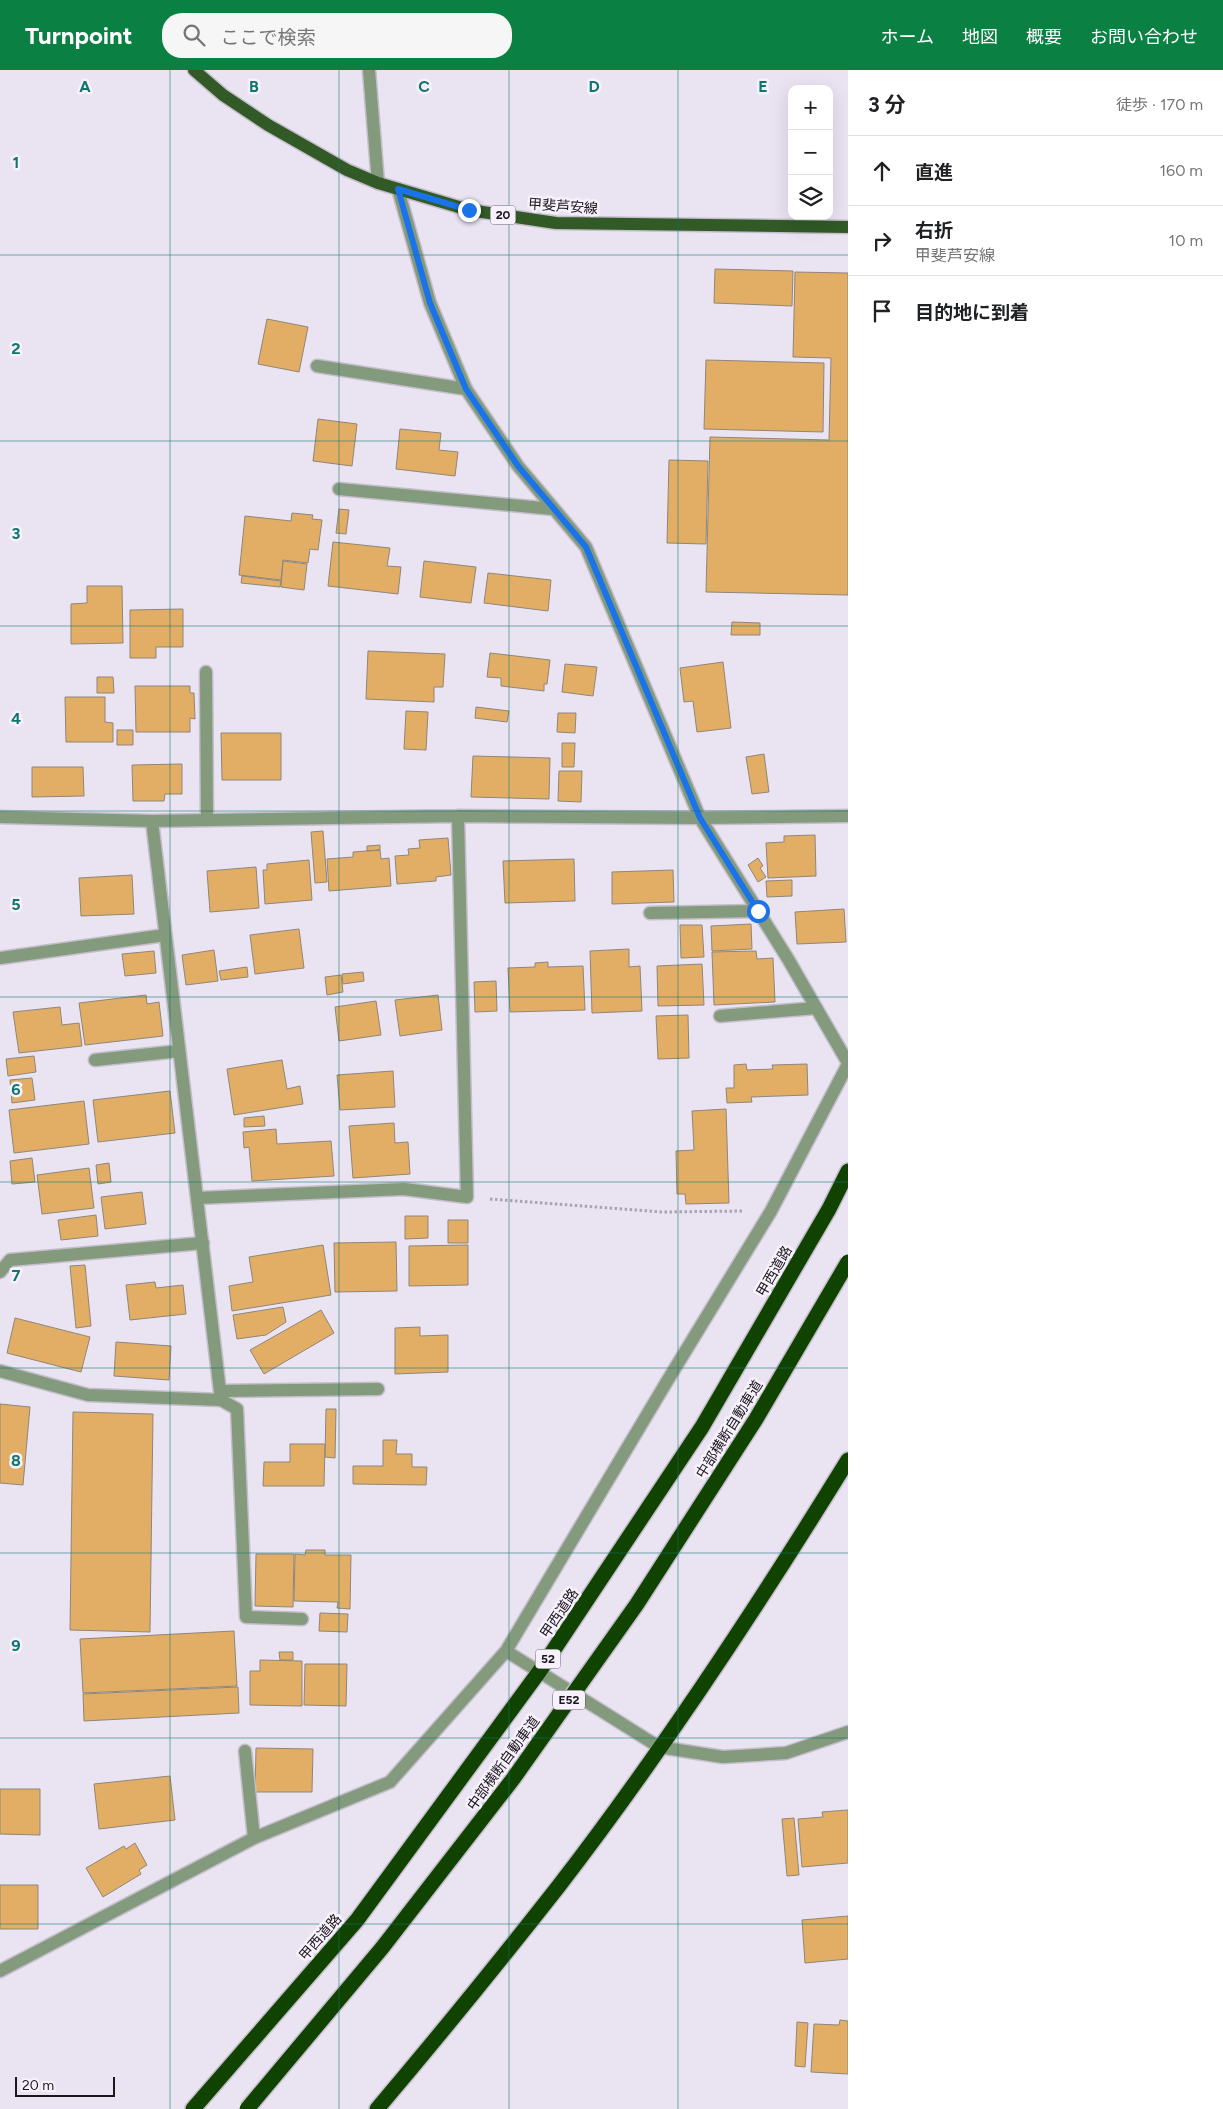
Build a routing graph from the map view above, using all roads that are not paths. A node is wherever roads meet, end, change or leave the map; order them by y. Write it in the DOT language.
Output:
graph roads {
  1 [pos="194,70"];
  2 [pos="369,70"];
  3 [pos="378,183"];
  4 [pos="398,189"];
  5 [pos="848,227"];
  6 [pos="317,366"];
  7 [pos="466,389"];
  8 [pos="339,488"];
  9 [pos="553,509"];
  10 [pos="206,672"];
  11 [pos="458,816"];
  12 [pos="848,816"];
  13 [pos="0,817"];
  14 [pos="700,818"];
  15 [pos="207,820"];
  16 [pos="152,821"];
  17 [pos="758,911"];
  18 [pos="650,913"];
  19 [pos="165,935"];
  20 [pos="0,958"];
  21 [pos="816,1008"];
  22 [pos="720,1016"];
  23 [pos="179,1051"];
  24 [pos="95,1060"];
  25 [pos="848,1064"];
  26 [pos="848,1172"];
  27 [pos="197,1198"];
  28 [pos="203,1243"];
  29 [pos="848,1262"];
  30 [pos="0,1272"];
  31 [pos="0,1371"];
  32 [pos="378,1389"];
  33 [pos="221,1396"];
  34 [pos="848,1460"];
  35 [pos="302,1619"];
  36 [pos="506,1651"];
  37 [pos="539,1672"];
  38 [pos="848,1732"];
  39 [pos="659,1747"];
  40 [pos="245,1751"];
  41 [pos="254,1838"];
  42 [pos="0,1971"];
  43 [pos="193,2109"];
  44 [pos="247,2109"];
  45 [pos="377,2109"];
  1 -- 3 [label="main road, 甲斐芦安線 / 20"];
  2 -- 3 [label="street"];
  3 -- 4 [label="main road, 甲斐芦安線 / 20"];
  4 -- 5 [label="main road, 甲斐芦安線 / 20"];
  4 -- 7 [label="street"];
  6 -- 7 [label="street"];
  7 -- 9 [label="street"];
  8 -- 9 [label="street"];
  9 -- 14 [label="street"];
  10 -- 15 [label="street"];
  11 -- 14 [label="street"];
  11 -- 15 [label="street"];
  11 -- 27 [label="street"];
  12 -- 14 [label="street"];
  13 -- 16 [label="street"];
  14 -- 17 [label="street"];
  15 -- 16 [label="street"];
  16 -- 19 [label="street"];
  17 -- 18 [label="street"];
  17 -- 21 [label="street"];
  19 -- 20 [label="street"];
  19 -- 23 [label="street"];
  21 -- 22 [label="street"];
  21 -- 25 [label="street"];
  23 -- 24 [label="street"];
  23 -- 27 [label="street"];
  25 -- 36 [label="street"];
  26 -- 37 [label="highway, 甲西道路 / 52"];
  27 -- 28 [label="street"];
  28 -- 30 [label="street"];
  28 -- 33 [label="street"];
  29 -- 44 [label="highway, 中部横断自動車道 / E52, bridge"];
  31 -- 33 [label="street"];
  32 -- 33 [label="street"];
  33 -- 35 [label="street"];
  34 -- 39 [label="highway"];
  36 -- 37 [label="street"];
  36 -- 41 [label="street"];
  37 -- 39 [label="street"];
  37 -- 43 [label="highway, 甲西道路 / 52"];
  38 -- 39 [label="street"];
  39 -- 45 [label="highway"];
  40 -- 41 [label="street"];
  41 -- 42 [label="street"];
}
